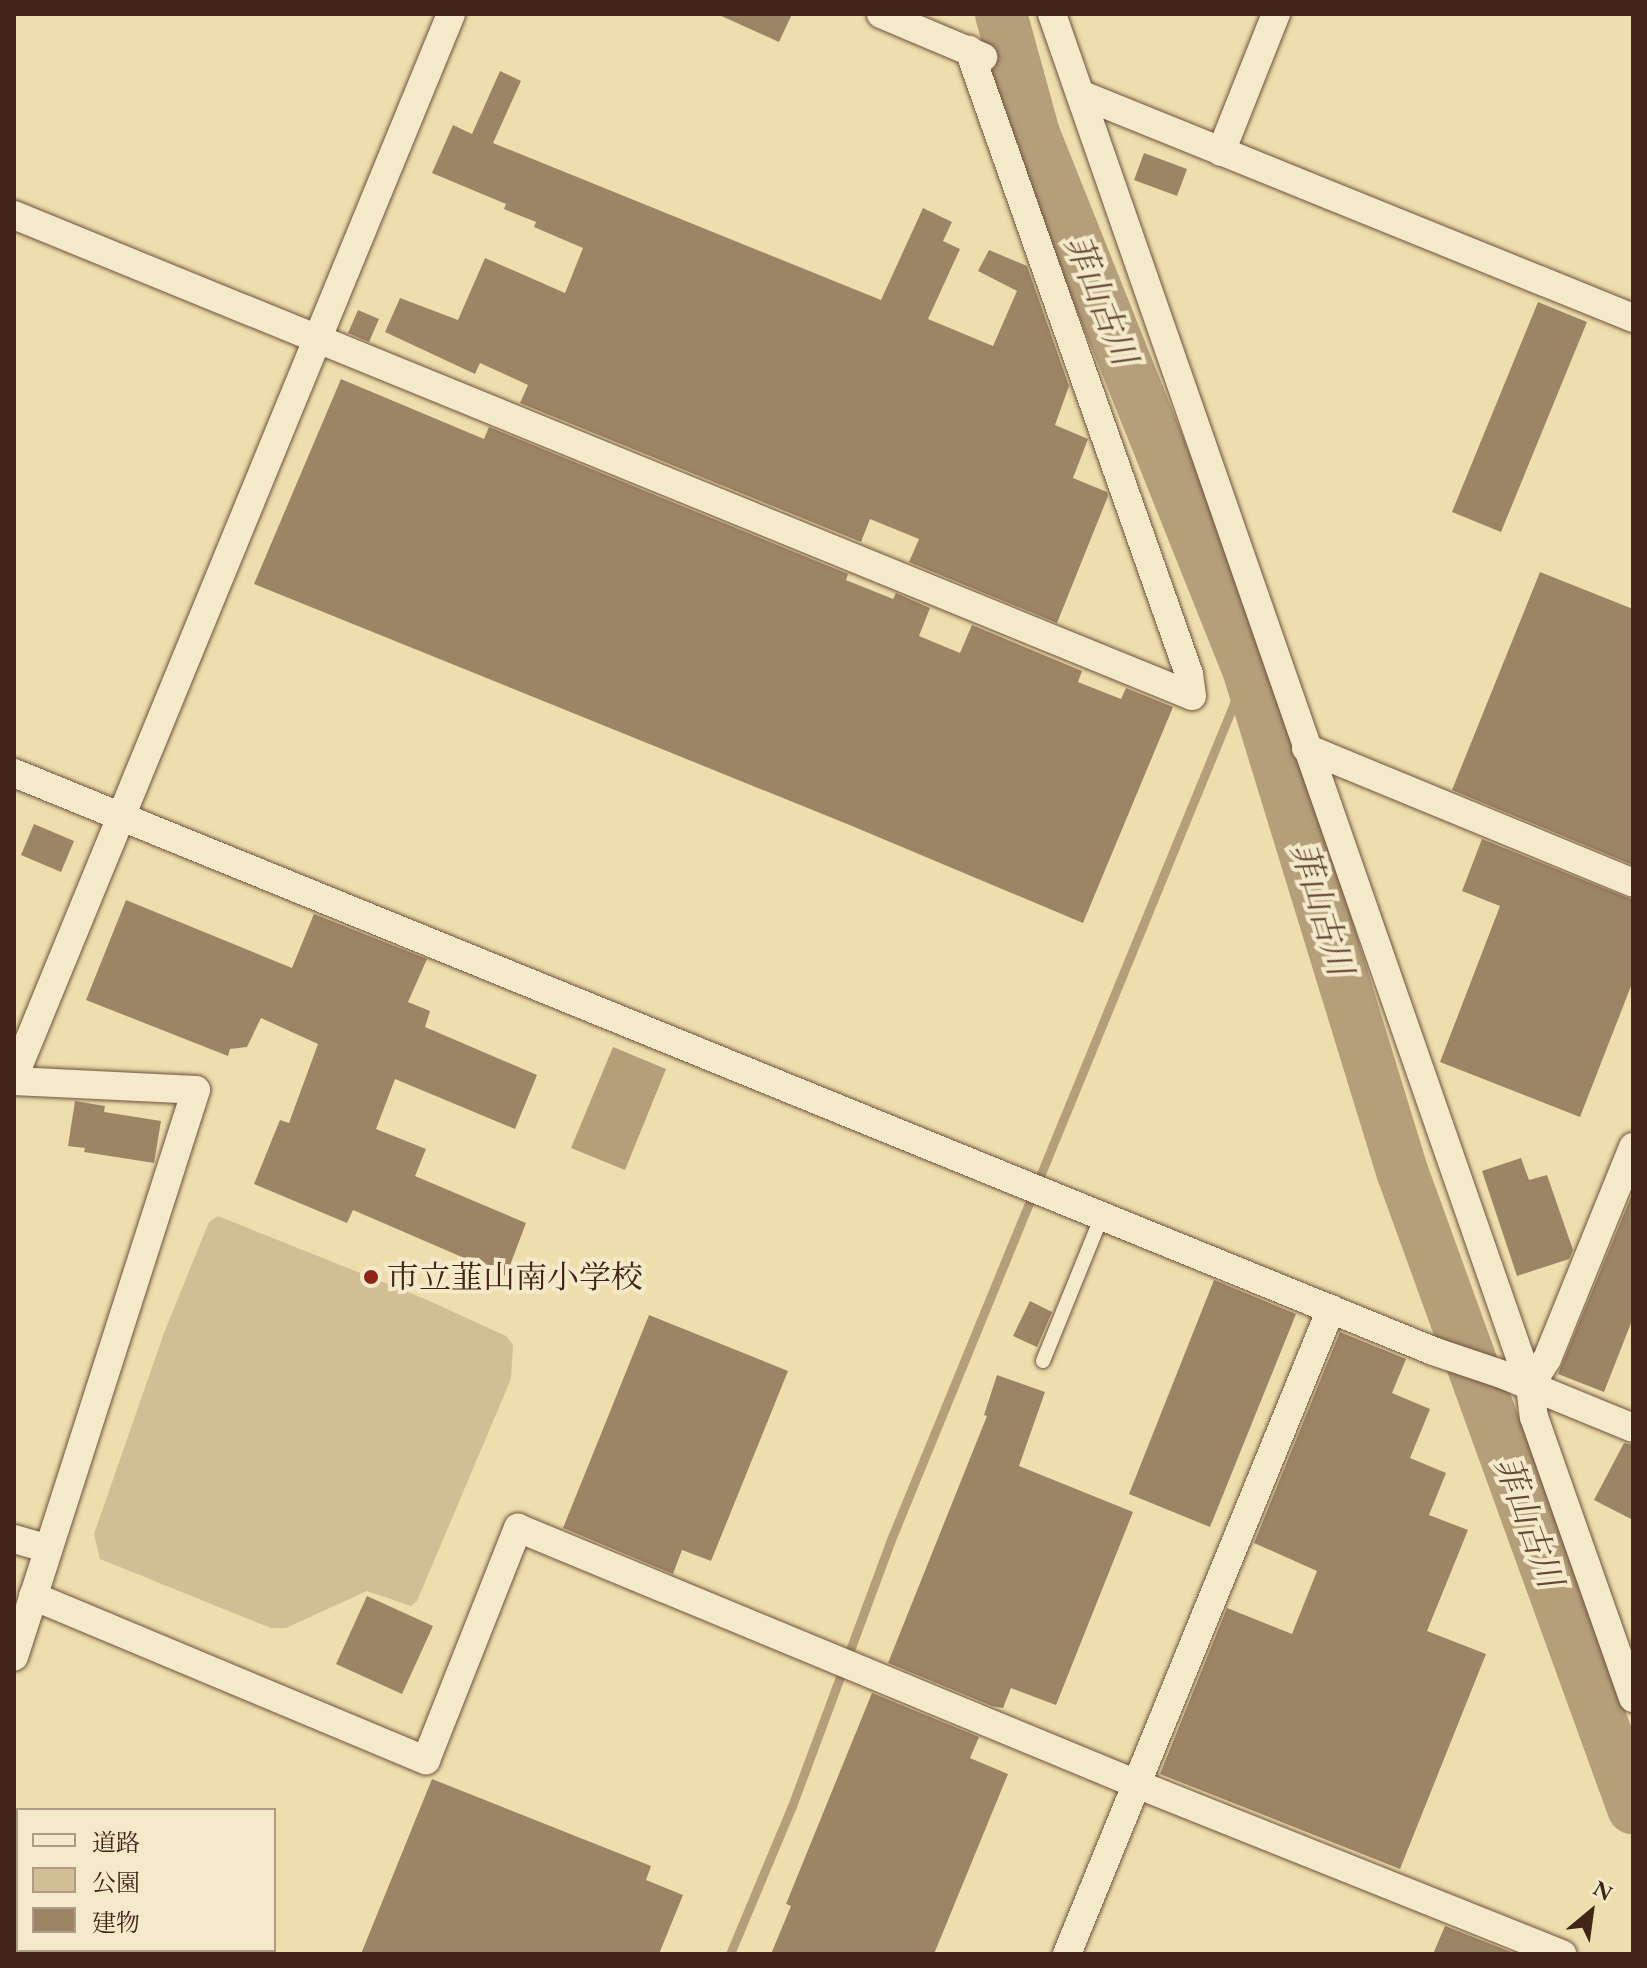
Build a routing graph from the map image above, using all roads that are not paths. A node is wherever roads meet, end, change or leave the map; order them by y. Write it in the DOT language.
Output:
graph roads {
  1 [pos="451,14"];
  2 [pos="881,14"];
  3 [pos="1052,14"];
  4 [pos="1276,14"];
  5 [pos="1080,94"];
  6 [pos="1221,152"];
  7 [pos="14,215"];
  8 [pos="1633,318"];
  9 [pos="320,340"];
  10 [pos="1306,748"];
  11 [pos="14,773"];
  12 [pos="123,818"];
  13 [pos="1633,883"];
  14 [pos="14,1079"];
  15 [pos="1633,1147"];
  16 [pos="1102,1216"];
  17 [pos="1331,1309"];
  18 [pos="1043,1361"];
  19 [pos="1517,1381"];
  20 [pos="1633,1428"];
  21 [pos="14,1539"];
  22 [pos="48,1549"];
  23 [pos="33,1596"];
  24 [pos="14,1657"];
  25 [pos="1633,1698"];
  26 [pos="1139,1785"];
  27 [pos="1067,1954"];
  28 [pos="1562,1954"];
  1 -- 9 [label="street"];
  2 -- 9 [label="street"];
  3 -- 5 [label="street"];
  4 -- 6 [label="street"];
  5 -- 6 [label="street"];
  5 -- 10 [label="street"];
  6 -- 8 [label="street"];
  7 -- 9 [label="street"];
  9 -- 12 [label="street"];
  10 -- 13 [label="street"];
  10 -- 19 [label="street"];
  11 -- 12 [label="street"];
  12 -- 14 [label="street"];
  12 -- 16 [label="street"];
  14 -- 22 [label="street"];
  15 -- 19 [label="street"];
  16 -- 17 [label="street"];
  16 -- 18 [label="lane"];
  17 -- 19 [label="street"];
  17 -- 26 [label="street"];
  19 -- 20 [label="street"];
  19 -- 25 [label="street"];
  21 -- 22 [label="street"];
  22 -- 23 [label="street"];
  23 -- 24 [label="street"];
  23 -- 26 [label="street"];
  26 -- 27 [label="street"];
  26 -- 28 [label="street"];
}
